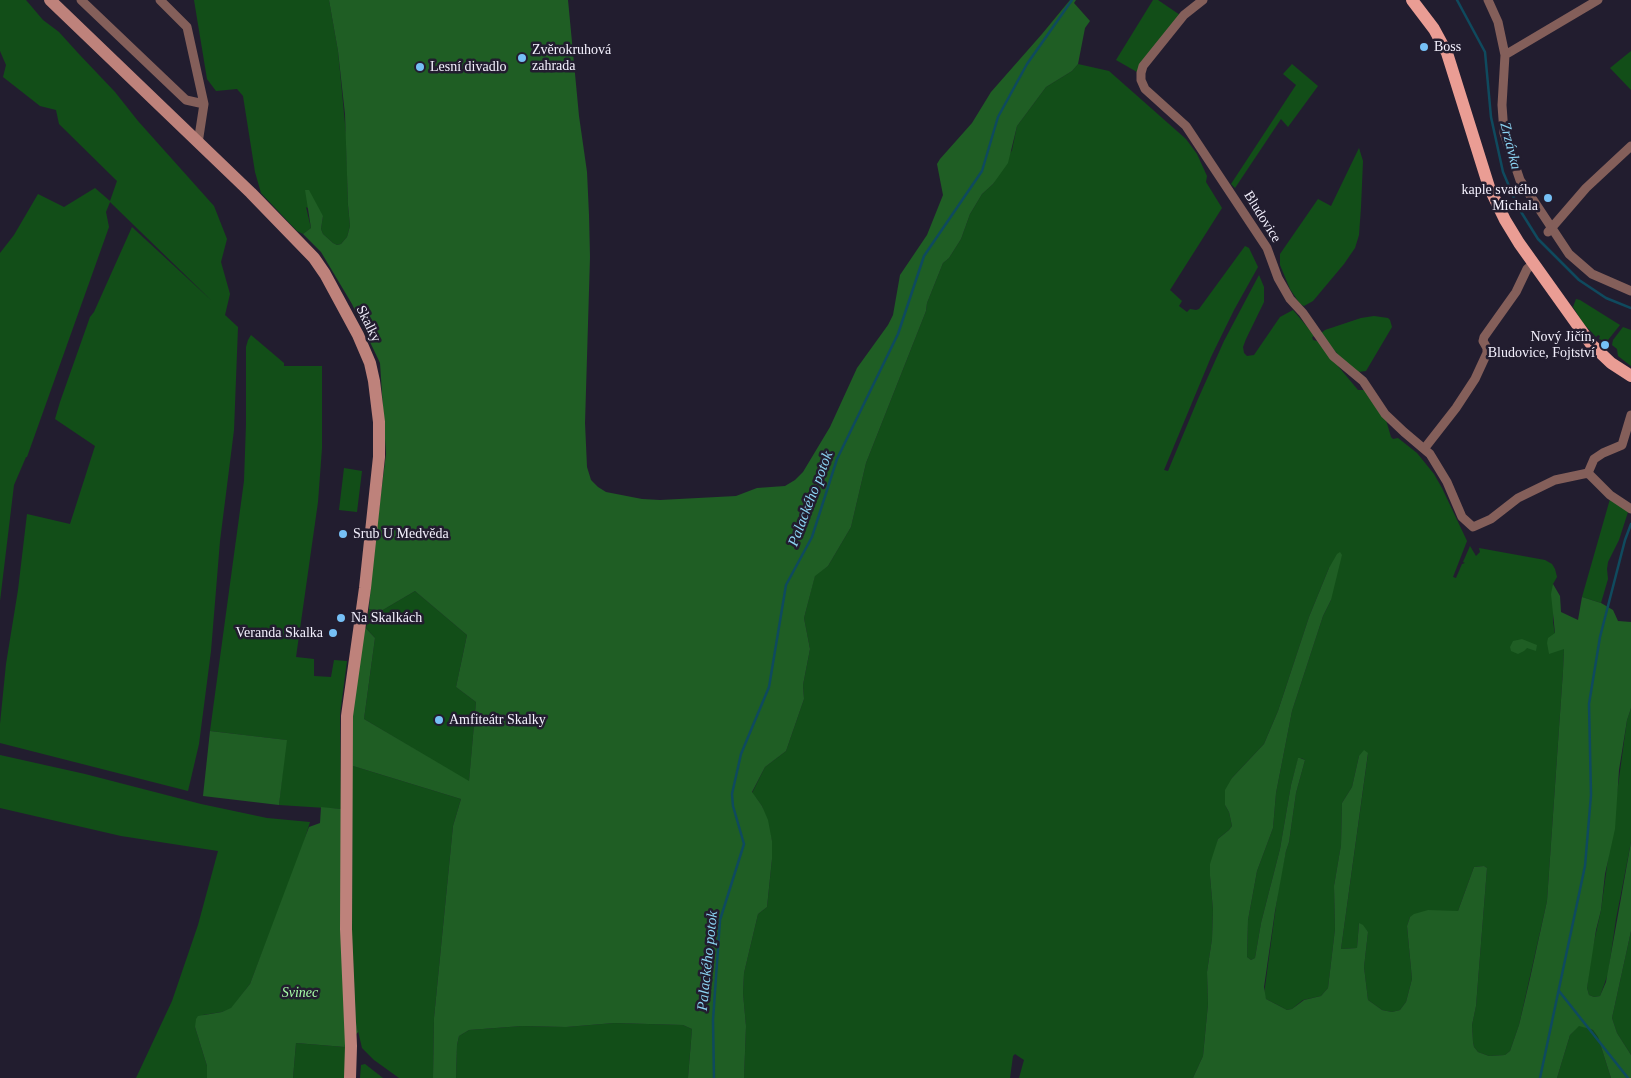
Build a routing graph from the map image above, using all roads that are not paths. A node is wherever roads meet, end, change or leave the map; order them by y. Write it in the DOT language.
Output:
graph roads {
  1 [pos="50,0"];
  2 [pos="81,0"];
  3 [pos="160,0"];
  4 [pos="1203,0"];
  5 [pos="1412,0"];
  6 [pos="1488,0"];
  7 [pos="1598,0"];
  8 [pos="1505,55"];
  9 [pos="204,104"];
  10 [pos="198,143"];
  11 [pos="1631,146"];
  12 [pos="1550,230"];
  13 [pos="1534,263"];
  14 [pos="1631,291"];
  15 [pos="1631,376"];
  16 [pos="1631,415"];
  17 [pos="1424,449"];
  18 [pos="1588,474"];
  19 [pos="1631,509"];
  20 [pos="350,1078"];
  1 -- 10 [label="street, Skalky"];
  2 -- 9 [label="street"];
  3 -- 9 [label="street"];
  4 -- 17 [label="street, Bludovice"];
  5 -- 13 [label="main road"];
  6 -- 8 [label="street"];
  7 -- 8 [label="street"];
  8 -- 12 [label="street"];
  9 -- 10 [label="street"];
  10 -- 20 [label="street, Skalky"];
  11 -- 12 [label="street"];
  12 -- 14 [label="street"];
  13 -- 15 [label="main road"];
  13 -- 17 [label="street"];
  16 -- 18 [label="street"];
  17 -- 18 [label="street, Bludovice"];
  18 -- 19 [label="street"];
}
